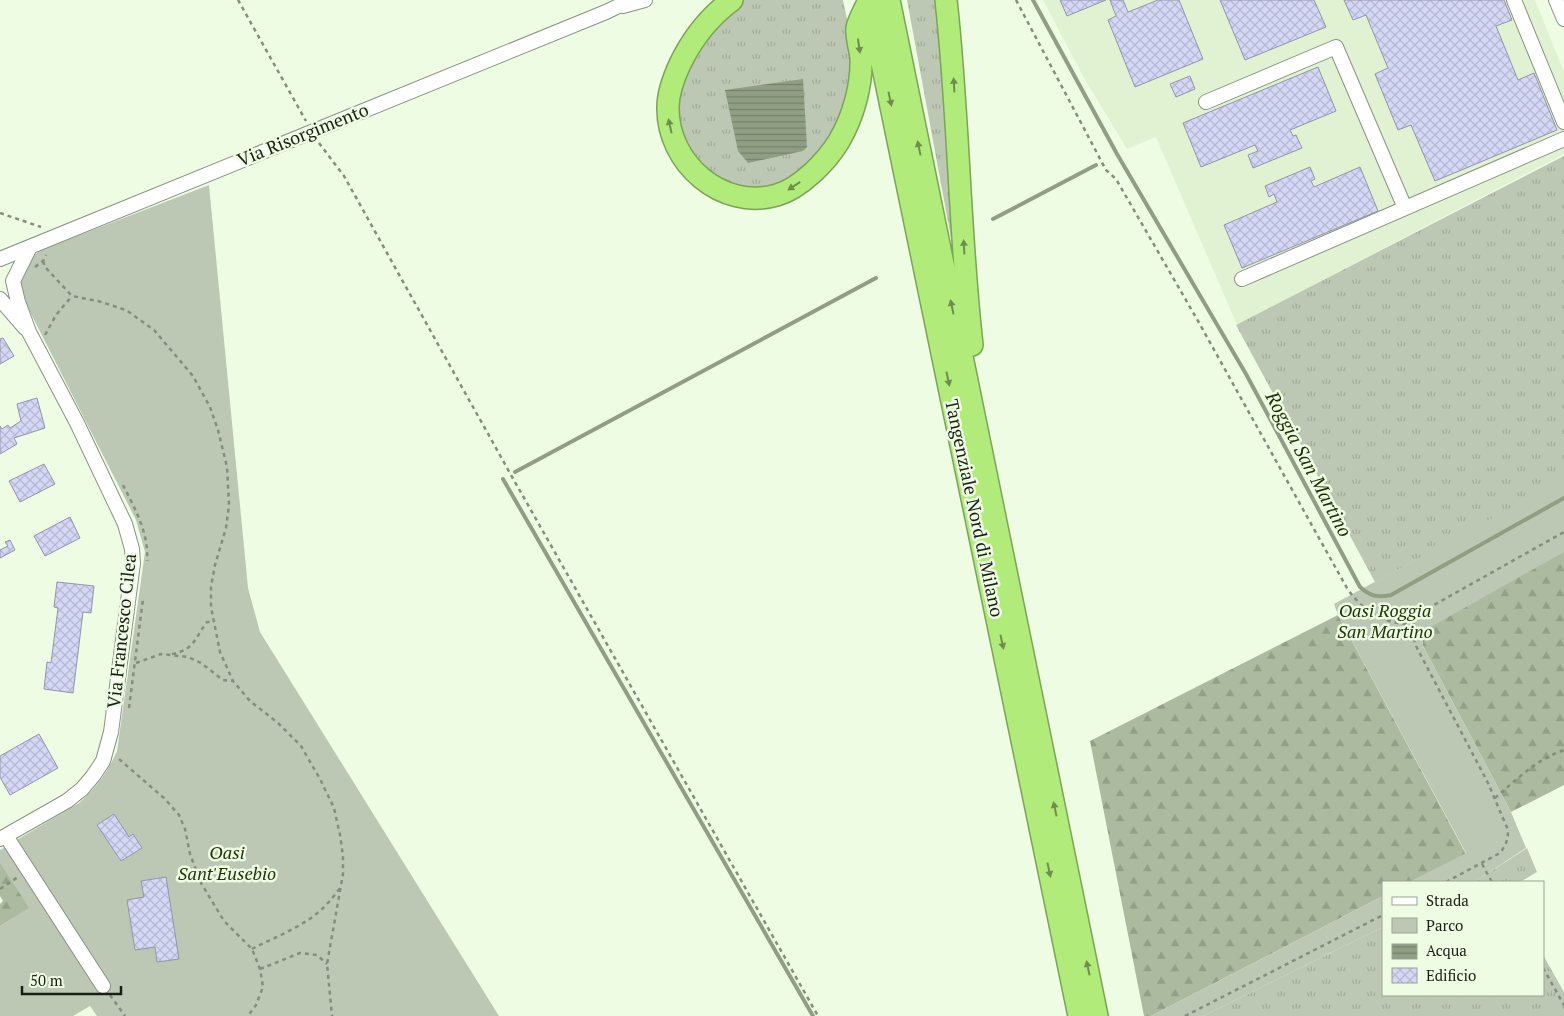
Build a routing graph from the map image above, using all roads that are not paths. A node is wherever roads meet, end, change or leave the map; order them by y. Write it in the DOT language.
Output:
graph roads {
  1 [pos="631,0"];
  2 [pos="645,0"];
  3 [pos="732,0"];
  4 [pos="869,0"];
  5 [pos="889,0"];
  6 [pos="946,0"];
  7 [pos="1514,0"];
  8 [pos="1556,0"];
  9 [pos="606,12"];
  10 [pos="1564,19"];
  11 [pos="1206,102"];
  12 [pos="1564,122"];
  13 [pos="1564,139"];
  14 [pos="1405,208"];
  15 [pos="30,247"];
  16 [pos="0,258"];
  17 [pos="0,267"];
  18 [pos="1242,279"];
  19 [pos="13,280"];
  20 [pos="0,298"];
  21 [pos="29,332"];
  22 [pos="1028,676"];
  23 [pos="3,838"];
  24 [pos="103,986"];
  25 [pos="1079,1016"];
  26 [pos="1097,1016"];
  1 -- 9 [label="street, Via Risorgimento"];
  2 -- 9 [label="street, Via Risorgimento"];
  4 -- 3 [label="highway, one-way"];
  4 -- 25 [label="highway, Tangenziale Nord di Milano, one-way"];
  22 -- 5 [label="highway, Tangenziale Nord di Milano, one-way"];
  22 -- 6 [label="highway, one-way"];
  7 -- 12 [label="street"];
  8 -- 10 [label="street"];
  9 -- 15 [label="street, Via Risorgimento"];
  11 -- 14 [label="street"];
  13 -- 14 [label="street"];
  14 -- 18 [label="street"];
  15 -- 16 [label="street, Via Risorgimento"];
  15 -- 19 [label="street"];
  17 -- 19 [label="street"];
  19 -- 21 [label="street, Via Francesco Cilea"];
  20 -- 21 [label="street, Via Francesco Cilea"];
  21 -- 23 [label="street, Via Francesco Cilea"];
  26 -- 22 [label="highway, Tangenziale Nord di Milano, one-way"];
  23 -- 24 [label="street"];
}
